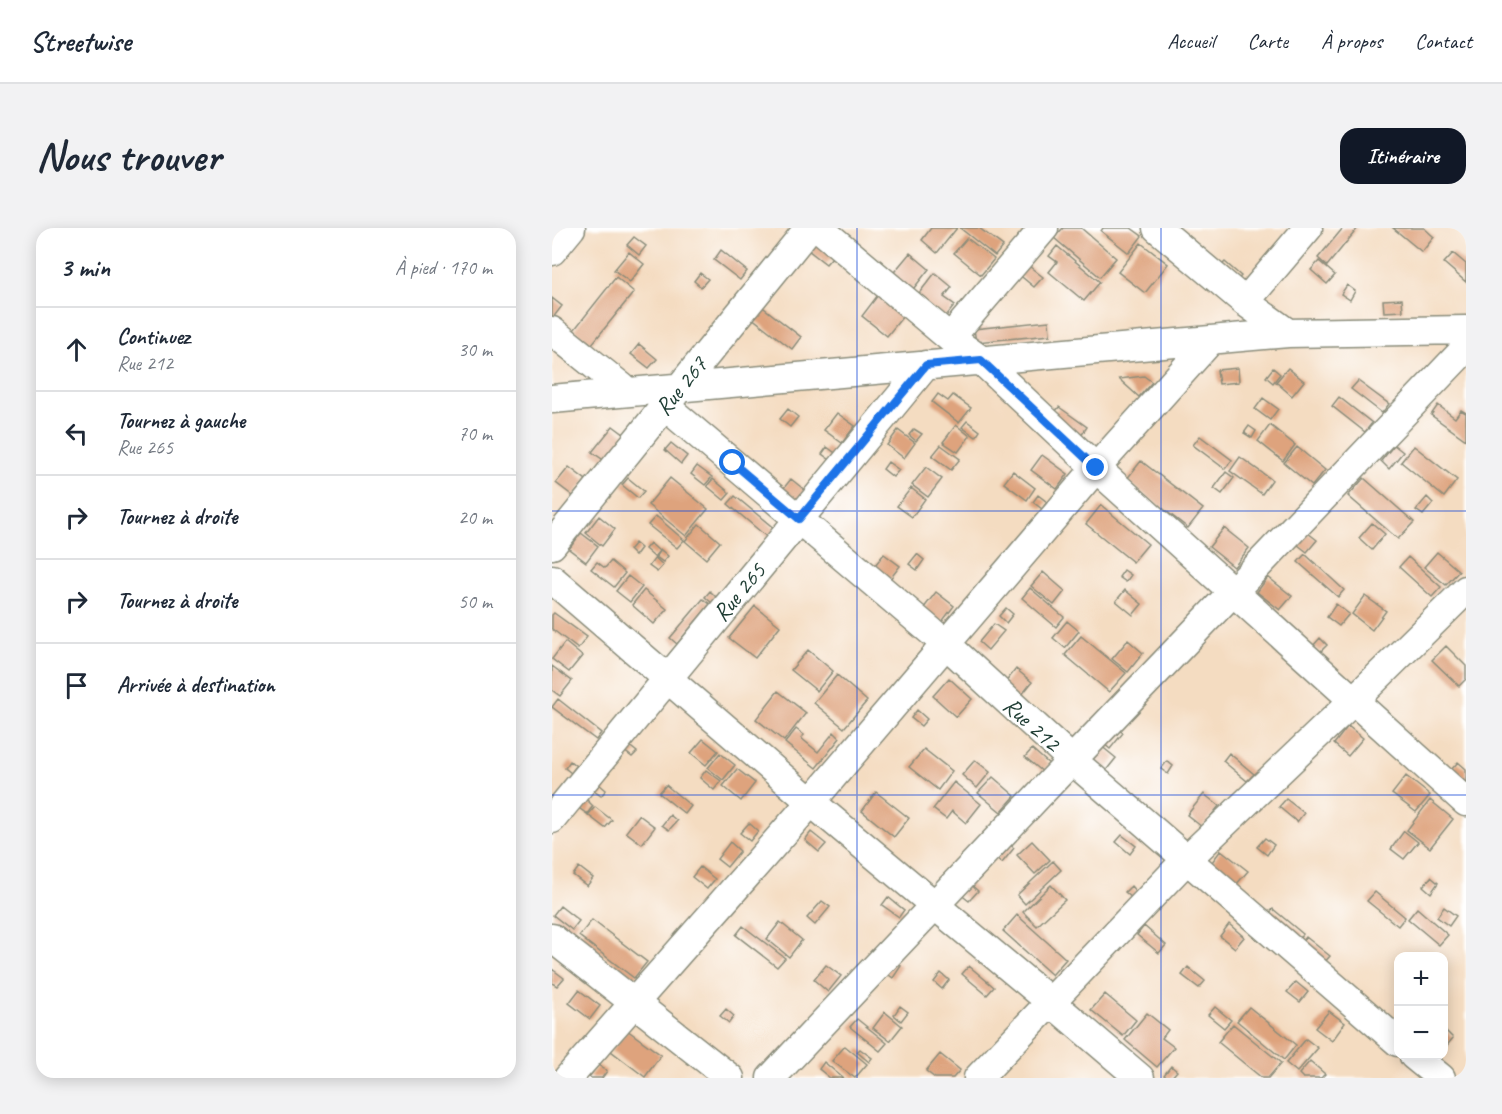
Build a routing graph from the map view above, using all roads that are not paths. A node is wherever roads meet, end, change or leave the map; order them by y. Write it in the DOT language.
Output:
graph roads {
  1 [pos="571,228"];
  2 [pos="809,228"];
  3 [pos="819,228"];
  4 [pos="1044,228"];
  5 [pos="1157,228"];
  6 [pos="1308,228"];
  7 [pos="552,251"];
  8 [pos="1245,302"];
  9 [pos="1466,330"];
  10 [pos="552,331"];
  11 [pos="1288,333"];
  12 [pos="950,338"];
  13 [pos="1211,340"];
  14 [pos="1466,348"];
  15 [pos="981,360"];
  16 [pos="926,365"];
  17 [pos="628,392"];
  18 [pos="672,397"];
  19 [pos="552,399"];
  20 [pos="1096,468"];
  21 [pos="799,519"];
  22 [pos="552,545"];
  23 [pos="552,579"];
  24 [pos="1466,590"];
  25 [pos="1233,591"];
  26 [pos="946,645"];
  27 [pos="668,679"];
  28 [pos="1353,701"];
  29 [pos="1072,760"];
  30 [pos="811,802"];
  31 [pos="1466,802"];
  32 [pos="552,819"];
  33 [pos="1187,859"];
  34 [pos="935,905"];
  35 [pos="552,938"];
  36 [pos="634,1003"];
  37 [pos="1052,1003"];
  38 [pos="1394,1039"];
  39 [pos="1419,1060"];
  40 [pos="568,1078"];
  41 [pos="730,1078"];
  42 [pos="771,1078"];
  43 [pos="978,1078"];
  44 [pos="1140,1078"];
  45 [pos="1441,1078"];
  1 -- 7 [label="street"];
  2 -- 18 [label="street, Rue 267"];
  3 -- 12 [label="street"];
  4 -- 12 [label="street"];
  5 -- 8 [label="street"];
  6 -- 8 [label="street"];
  8 -- 11 [label="street"];
  9 -- 11 [label="street"];
  10 -- 17 [label="street"];
  11 -- 13 [label="street"];
  12 -- 15 [label="street"];
  13 -- 15 [label="street"];
  13 -- 20 [label="street"];
  14 -- 25 [label="street"];
  15 -- 16 [label="street"];
  15 -- 20 [label="street"];
  16 -- 18 [label="street"];
  16 -- 21 [label="street, Rue 265"];
  17 -- 18 [label="street"];
  17 -- 19 [label="street"];
  18 -- 21 [label="street, Rue 212"];
  18 -- 22 [label="street, Rue 267"];
  20 -- 25 [label="street"];
  20 -- 26 [label="street"];
  21 -- 26 [label="street, Rue 212"];
  21 -- 27 [label="street, Rue 265"];
  23 -- 27 [label="street"];
  24 -- 28 [label="street"];
  25 -- 28 [label="street"];
  25 -- 29 [label="street"];
  26 -- 29 [label="street, Rue 212"];
  26 -- 30 [label="street"];
  27 -- 30 [label="street"];
  27 -- 32 [label="street, Rue 265"];
  28 -- 31 [label="street"];
  28 -- 33 [label="street"];
  29 -- 33 [label="street, Rue 212"];
  29 -- 34 [label="street"];
  30 -- 34 [label="street"];
  30 -- 36 [label="street"];
  33 -- 37 [label="street"];
  33 -- 38 [label="street, Rue 212"];
  34 -- 37 [label="street"];
  34 -- 42 [label="street"];
  35 -- 36 [label="street"];
  36 -- 40 [label="street"];
  36 -- 41 [label="street"];
  37 -- 43 [label="street"];
  37 -- 44 [label="street"];
  39 -- 45 [label="street"];
}
